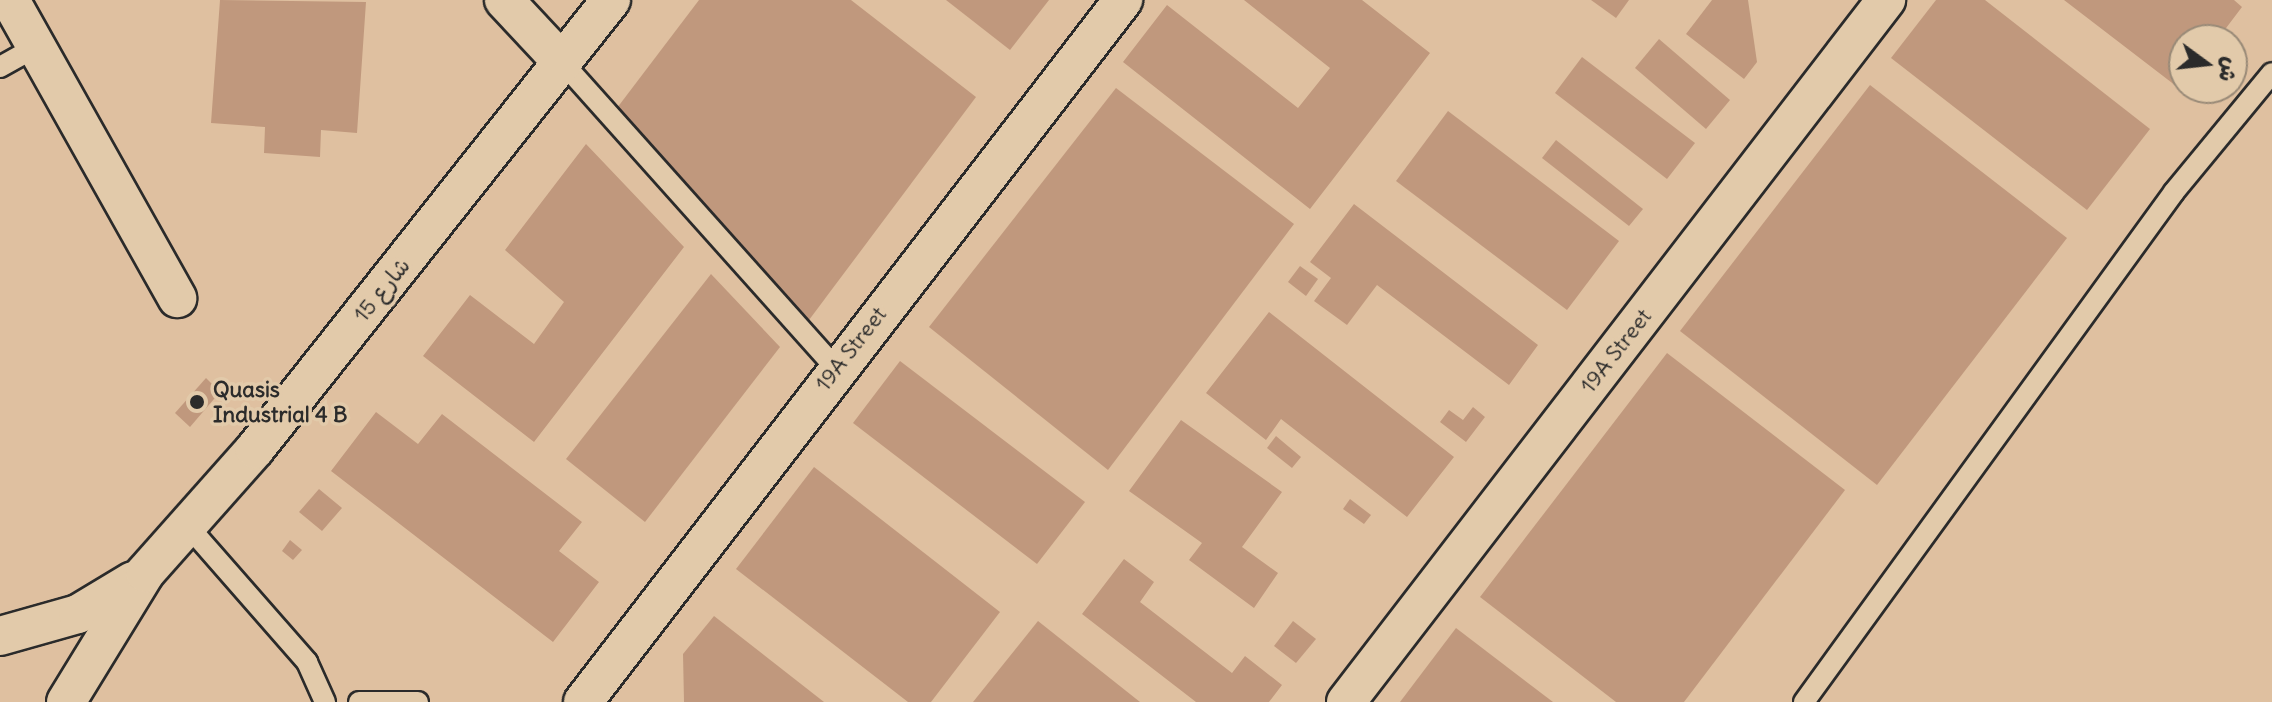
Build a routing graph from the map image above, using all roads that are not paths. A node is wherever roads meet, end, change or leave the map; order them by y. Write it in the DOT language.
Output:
graph roads {
  1 [pos="10,0"];
  2 [pos="504,0"];
  3 [pos="611,0"];
  4 [pos="1123,0"];
  5 [pos="1886,0"];
  6 [pos="36,47"];
  7 [pos="563,63"];
  8 [pos="0,67"];
  9 [pos="2272,73"];
  10 [pos="177,298"];
  11 [pos="836,368"];
  12 [pos="188,526"];
  13 [pos="145,573"];
  14 [pos="0,636"];
  15 [pos="66,702"];
  16 [pos="325,702"];
  17 [pos="359,702"];
  18 [pos="418,702"];
  19 [pos="583,702"];
  20 [pos="1346,702"];
  21 [pos="1804,702"];
  1 -- 6 [label="street"];
  2 -- 7 [label="street"];
  3 -- 7 [label="street, شارع 15"];
  4 -- 11 [label="street, 19A Street"];
  5 -- 20 [label="street, 19A Street"];
  6 -- 8 [label="lane"];
  6 -- 10 [label="street"];
  7 -- 11 [label="lane"];
  7 -- 12 [label="street, شارع 15"];
  9 -- 21 [label="lane"];
  11 -- 19 [label="street, 19A Street"];
  12 -- 13 [label="street, شارع 15"];
  12 -- 16 [label="lane"];
  13 -- 14 [label="street, شارع 15"];
  13 -- 15 [label="street, شارع 15"];
  17 -- 18 [label="lane"];
}
